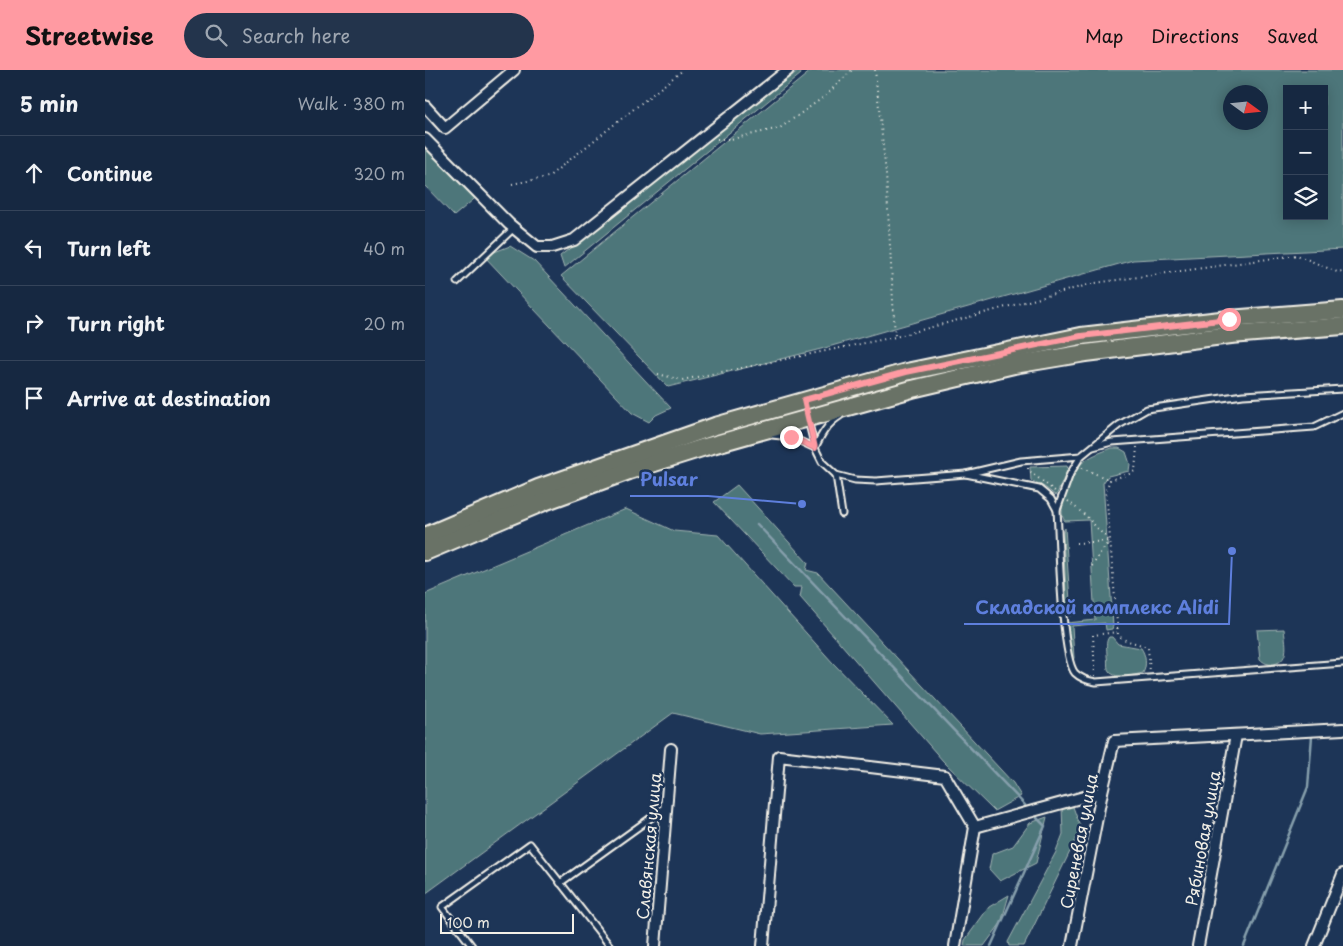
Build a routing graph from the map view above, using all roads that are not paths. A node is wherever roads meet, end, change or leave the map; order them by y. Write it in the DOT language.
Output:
graph roads {
  1 [pos="514,70"];
  2 [pos="788,70"];
  3 [pos="425,106"];
  4 [pos="425,139"];
  5 [pos="514,228"];
  6 [pos="457,282"];
  7 [pos="1343,310"];
  8 [pos="1343,326"];
  9 [pos="1343,389"];
  10 [pos="891,394"];
  11 [pos="804,400"];
  12 [pos="1343,413"];
  13 [pos="808,418"];
  14 [pos="705,447"];
  15 [pos="815,448"];
  16 [pos="1091,448"];
  17 [pos="1081,456"];
  18 [pos="967,474"];
  19 [pos="836,475"];
  20 [pos="1057,510"];
  21 [pos="842,514"];
  22 [pos="425,536"];
  23 [pos="425,552"];
  24 [pos="1343,663"];
  25 [pos="1343,729"];
  26 [pos="1236,735"];
  27 [pos="671,749"];
  28 [pos="1102,792"];
  29 [pos="666,807"];
  30 [pos="975,827"];
  31 [pos="1343,874"];
  32 [pos="560,883"];
  33 [pos="472,946"];
  34 [pos="610,946"];
  35 [pos="655,946"];
  36 [pos="763,946"];
  37 [pos="955,946"];
  38 [pos="1072,946"];
  39 [pos="1198,946"];
  40 [pos="1314,946"];
  1 -- 3 [label="street"];
  2 -- 5 [label="street"];
  4 -- 5 [label="street"];
  5 -- 6 [label="lane"];
  7 -- 11 [label="main road"];
  8 -- 10 [label="main road"];
  9 -- 16 [label="lane"];
  10 -- 13 [label="main road"];
  10 -- 15 [label="lane"];
  11 -- 13 [label="main road"];
  11 -- 22 [label="main road"];
  12 -- 16 [label="lane"];
  13 -- 14 [label="main road"];
  13 -- 15 [label="lane"];
  14 -- 15 [label="lane"];
  14 -- 23 [label="main road"];
  15 -- 19 [label="lane"];
  16 -- 17 [label="lane"];
  17 -- 18 [label="lane"];
  17 -- 20 [label="lane"];
  18 -- 19 [label="lane"];
  18 -- 20 [label="lane"];
  19 -- 21 [label="lane"];
  20 -- 24 [label="lane"];
  25 -- 26 [label="street"];
  26 -- 28 [label="street, Сиреневая улица"];
  26 -- 39 [label="street, Рябиновая улица"];
  27 -- 29 [label="street, Славянская улица"];
  28 -- 30 [label="street"];
  28 -- 38 [label="street, Сиреневая улица"];
  29 -- 32 [label="lane"];
  29 -- 35 [label="street, Славянская улица"];
  30 -- 36 [label="street"];
  30 -- 37 [label="street"];
  31 -- 40 [label="street"];
  32 -- 33 [label="lane"];
  32 -- 34 [label="lane"];
}
